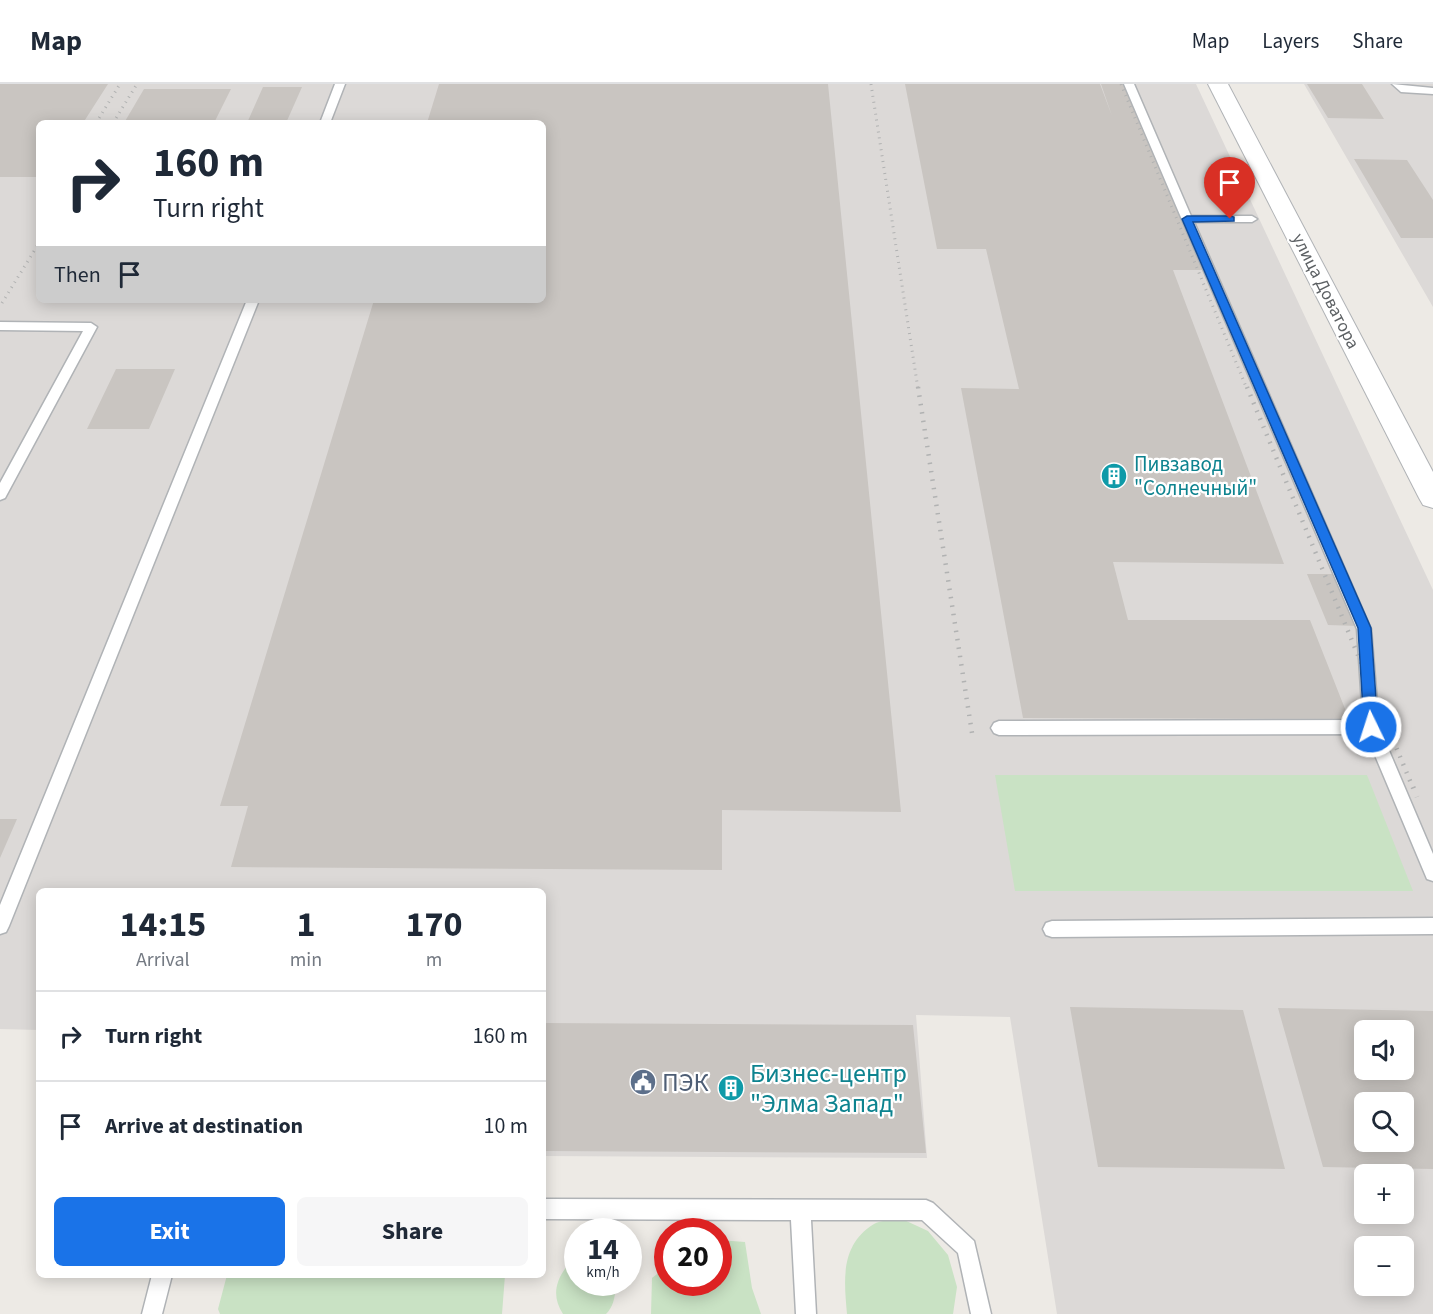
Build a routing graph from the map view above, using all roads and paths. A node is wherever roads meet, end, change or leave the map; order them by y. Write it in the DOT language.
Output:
graph roads {
  1 [pos="340,84"];
  2 [pos="1129,84"];
  3 [pos="1218,84"];
  4 [pos="1397,84"];
  5 [pos="1433,91"];
  6 [pos="326,120"];
  7 [pos="1187,219"];
  8 [pos="1252,219"];
  9 [pos="252,303"];
  10 [pos="0,326"];
  11 [pos="0,495"];
  12 [pos="1433,498"];
  13 [pos="1371,727"];
  14 [pos="999,728"];
  15 [pos="1433,873"];
  16 [pos="0,926"];
  17 [pos="1433,926"];
  18 [pos="1052,929"];
  19 [pos="546,1209"];
  20 [pos="801,1210"];
  21 [pos="161,1278"];
  22 [pos="152,1314"];
  23 [pos="806,1314"];
  24 [pos="981,1314"];
  1 -- 6 [label="lane"];
  2 -- 7 [label="lane"];
  3 -- 12 [label="street, улица Доватора"];
  4 -- 5 [label="lane"];
  7 -- 8 [label="lane"];
  7 -- 13 [label="lane"];
  9 -- 16 [label="lane"];
  10 -- 11 [label="lane"];
  13 -- 14 [label="lane"];
  13 -- 15 [label="lane"];
  17 -- 18 [label="lane"];
  19 -- 20 [label="lane"];
  20 -- 23 [label="lane"];
  20 -- 24 [label="lane"];
  21 -- 22 [label="lane"];
}
